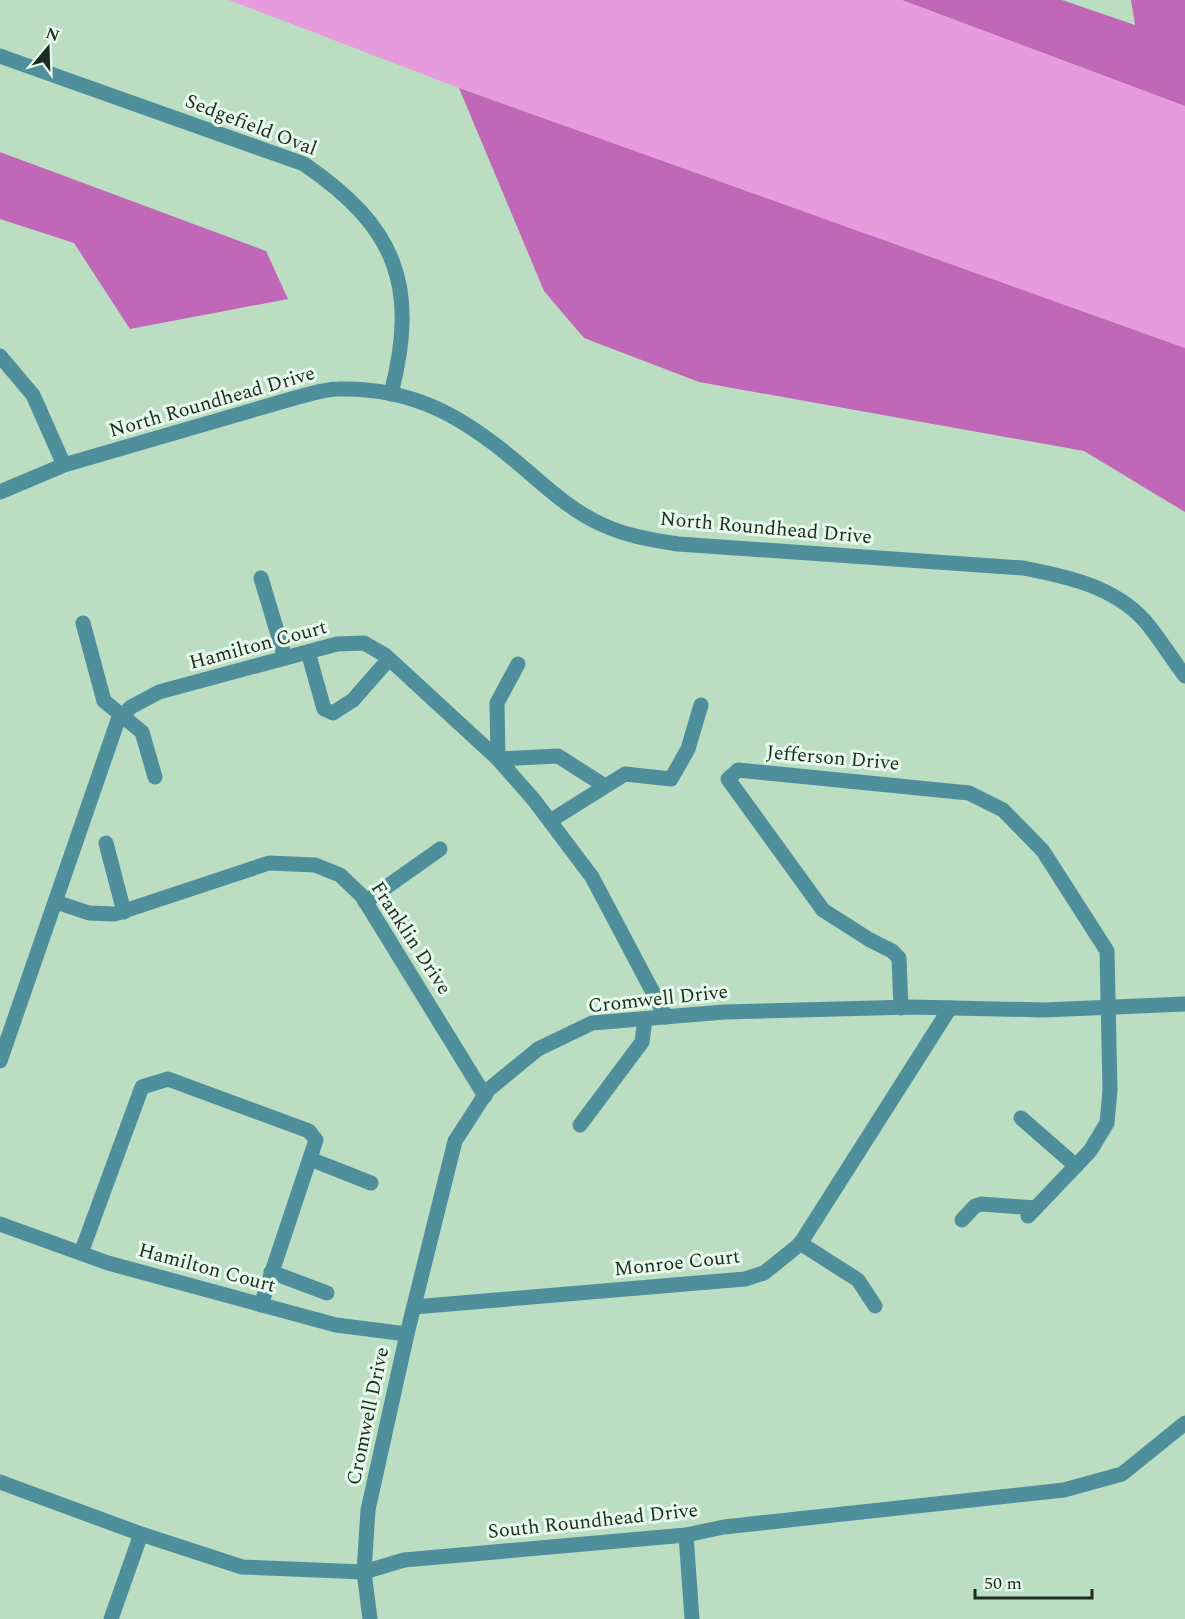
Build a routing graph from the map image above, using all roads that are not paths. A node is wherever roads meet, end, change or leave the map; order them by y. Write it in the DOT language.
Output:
graph roads {
  1 [pos="0,56"];
  2 [pos="0,356"];
  3 [pos="391,394"];
  4 [pos="64,465"];
  5 [pos="0,492"];
  6 [pos="261,578"];
  7 [pos="83,623"];
  8 [pos="308,652"];
  9 [pos="285,658"];
  10 [pos="389,659"];
  11 [pos="518,664"];
  12 [pos="1185,676"];
  13 [pos="701,705"];
  14 [pos="123,716"];
  15 [pos="498,759"];
  16 [pos="155,777"];
  17 [pos="605,786"];
  18 [pos="550,821"];
  19 [pos="106,843"];
  20 [pos="440,849"];
  21 [pos="56,902"];
  22 [pos="365,902"];
  23 [pos="124,912"];
  24 [pos="1185,1004"];
  25 [pos="1109,1007"];
  26 [pos="901,1008"];
  27 [pos="950,1008"];
  28 [pos="666,1017"];
  29 [pos="645,1018"];
  30 [pos="0,1061"];
  31 [pos="485,1096"];
  32 [pos="1021,1118"];
  33 [pos="580,1125"];
  34 [pos="310,1159"];
  35 [pos="1077,1166"];
  36 [pos="370,1183"];
  37 [pos="962,1220"];
  38 [pos="0,1224"];
  39 [pos="800,1244"];
  40 [pos="81,1253"];
  41 [pos="272,1272"];
  42 [pos="327,1293"];
  43 [pos="261,1305"];
  44 [pos="875,1306"];
  45 [pos="414,1307"];
  46 [pos="407,1334"];
  47 [pos="1185,1423"];
  48 [pos="0,1482"];
  49 [pos="141,1534"];
  50 [pos="686,1535"];
  51 [pos="364,1572"];
  52 [pos="111,1619"];
  53 [pos="370,1619"];
  54 [pos="692,1619"];
  1 -- 3 [label="street, Sedgefield Oval"];
  2 -- 4 [label="street"];
  3 -- 4 [label="street, North Roundhead Drive"];
  3 -- 12 [label="street, North Roundhead Drive"];
  4 -- 5 [label="street, North Roundhead Drive"];
  6 -- 9 [label="street"];
  7 -- 14 [label="street"];
  8 -- 9 [label="street, Hamilton Court"];
  8 -- 10 [label="street, Hamilton Court"];
  8 -- 10 [label="street"];
  9 -- 14 [label="street, Hamilton Court"];
  10 -- 15 [label="street, Hamilton Court"];
  11 -- 15 [label="street"];
  13 -- 17 [label="street"];
  14 -- 16 [label="street"];
  14 -- 21 [label="street, Hamilton Court"];
  15 -- 17 [label="street"];
  15 -- 18 [label="street, Hamilton Court"];
  17 -- 18 [label="street"];
  18 -- 28 [label="street, Hamilton Court"];
  19 -- 23 [label="street"];
  20 -- 22 [label="street"];
  21 -- 23 [label="street, Franklin Drive"];
  21 -- 30 [label="street, Hamilton Court"];
  22 -- 23 [label="street, Franklin Drive"];
  22 -- 31 [label="street, Franklin Drive"];
  24 -- 25 [label="street, Cromwell Drive"];
  25 -- 26 [label="street, Jefferson Drive"];
  25 -- 27 [label="street, Cromwell Drive"];
  25 -- 35 [label="street"];
  26 -- 27 [label="street, Cromwell Drive"];
  26 -- 28 [label="street, Cromwell Drive"];
  27 -- 39 [label="street, Monroe Court"];
  28 -- 29 [label="street, Cromwell Drive"];
  29 -- 31 [label="street, Cromwell Drive"];
  29 -- 33 [label="street"];
  31 -- 45 [label="street, Cromwell Drive"];
  32 -- 35 [label="street"];
  34 -- 36 [label="street"];
  34 -- 40 [label="street"];
  34 -- 41 [label="street"];
  35 -- 37 [label="street"];
  38 -- 40 [label="street, Hamilton Court"];
  39 -- 44 [label="street"];
  39 -- 45 [label="street, Monroe Court"];
  40 -- 43 [label="street, Hamilton Court"];
  41 -- 42 [label="street"];
  41 -- 43 [label="street"];
  43 -- 46 [label="street, Hamilton Court"];
  45 -- 46 [label="street, Cromwell Drive"];
  46 -- 51 [label="street, Cromwell Drive"];
  47 -- 50 [label="street, South Roundhead Drive"];
  48 -- 49 [label="street, South Roundhead Drive"];
  49 -- 51 [label="street, South Roundhead Drive"];
  49 -- 52 [label="street"];
  50 -- 51 [label="street, South Roundhead Drive"];
  50 -- 54 [label="street"];
  51 -- 53 [label="street, Cromwell Drive"];
}
